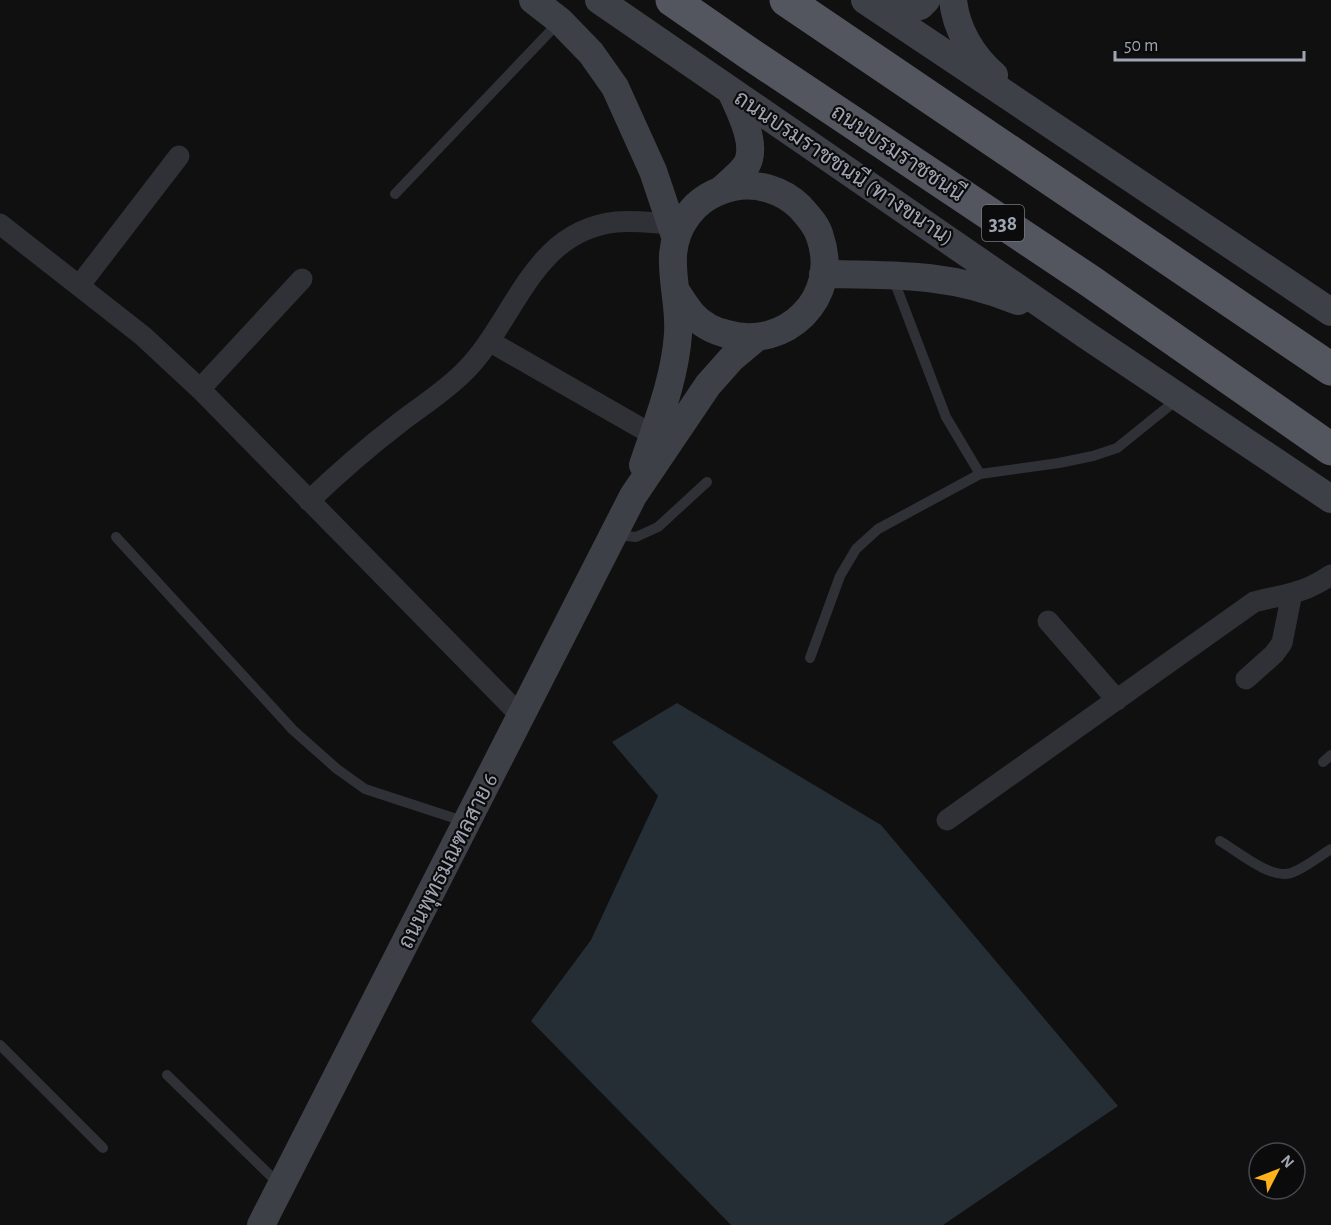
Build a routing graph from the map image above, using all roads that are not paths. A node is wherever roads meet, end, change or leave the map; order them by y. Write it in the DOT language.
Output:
graph roads {
  1 [pos="533,0"];
  2 [pos="599,0"];
  3 [pos="672,0"];
  4 [pos="786,0"];
  5 [pos="926,0"];
  6 [pos="952,0"];
  7 [pos="875,7"];
  8 [pos="560,21"];
  9 [pos="731,91"];
  10 [pos="1050,126"];
  11 [pos="179,156"];
  12 [pos="721,190"];
  13 [pos="395,194"];
  14 [pos="0,224"];
  15 [pos="673,230"];
  16 [pos="823,274"];
  17 [pos="892,274"];
  18 [pos="302,279"];
  19 [pos="79,286"];
  20 [pos="676,291"];
  21 [pos="1331,312"];
  22 [pos="757,337"];
  23 [pos="1089,337"];
  24 [pos="489,341"];
  25 [pos="1331,369"];
  26 [pos="200,388"];
  27 [pos="1179,397"];
  28 [pos="653,435"];
  29 [pos="1331,449"];
  30 [pos="980,474"];
  31 [pos="707,482"];
  32 [pos="633,496"];
  33 [pos="1331,500"];
  34 [pos="309,501"];
  35 [pos="613,535"];
  36 [pos="116,537"];
  37 [pos="1331,575"];
  38 [pos="1292,593"];
  39 [pos="1048,621"];
  40 [pos="810,658"];
  41 [pos="1246,679"];
  42 [pos="1117,700"];
  43 [pos="521,716"];
  44 [pos="947,820"];
  45 [pos="467,822"];
  46 [pos="1220,841"];
  47 [pos="1331,849"];
  48 [pos="0,1045"];
  49 [pos="167,1075"];
  50 [pos="103,1148"];
  51 [pos="281,1186"];
  52 [pos="261,1225"];
  1 -- 8 [label="main road"];
  2 -- 9 [label="main road, ถนนบรมราชชนนี (ทางขนาน) / 338"];
  3 -- 29 [label="highway, ถนนบรมราชชนนี / 338"];
  4 -- 25 [label="highway"];
  5 -- 7 [label="main road"];
  6 -- 10 [label="main road"];
  7 -- 10 [label="main road"];
  8 -- 13 [label="lane"];
  8 -- 15 [label="main road"];
  9 -- 12 [label="main road"];
  9 -- 23 [label="main road, ถนนบรมราชชนนี (ทางขนาน) / 338"];
  10 -- 21 [label="main road"];
  11 -- 19 [label="street"];
  12 -- 15 [label="main road"];
  12 -- 16 [label="main road"];
  14 -- 19 [label="street"];
  15 -- 20 [label="main road"];
  15 -- 24 [label="street"];
  16 -- 17 [label="main road, ถนนบรมราชชนนี (ทางขนาน) / 338"];
  16 -- 22 [label="main road"];
  17 -- 23 [label="main road, ถนนบรมราชชนนี (ทางขนาน) / 338"];
  17 -- 30 [label="lane"];
  18 -- 26 [label="street"];
  19 -- 26 [label="street"];
  20 -- 22 [label="main road"];
  20 -- 28 [label="main road"];
  22 -- 32 [label="main road"];
  23 -- 27 [label="main road, ถนนบรมราชชนนี (ทางขนาน) / 338"];
  24 -- 28 [label="street"];
  24 -- 34 [label="street"];
  26 -- 34 [label="street"];
  27 -- 30 [label="lane"];
  27 -- 33 [label="main road, ถนนบรมราชชนนี (ทางขนาน) / 338"];
  28 -- 32 [label="main road"];
  30 -- 40 [label="lane"];
  31 -- 35 [label="lane"];
  32 -- 35 [label="main road, ถนนพุทธมณฑลสาย 6"];
  34 -- 43 [label="street"];
  35 -- 43 [label="main road, ถนนพุทธมณฑลสาย 6"];
  36 -- 45 [label="lane"];
  37 -- 38 [label="street"];
  38 -- 41 [label="street"];
  38 -- 42 [label="street"];
  39 -- 42 [label="street"];
  42 -- 44 [label="street"];
  43 -- 45 [label="main road, ถนนพุทธมณฑลสาย 6"];
  45 -- 51 [label="main road, ถนนพุทธมณฑลสาย 6"];
  46 -- 47 [label="lane"];
  48 -- 50 [label="lane"];
  49 -- 51 [label="lane"];
  51 -- 52 [label="main road, ถนนพุทธมณฑลสาย 6"];
}
